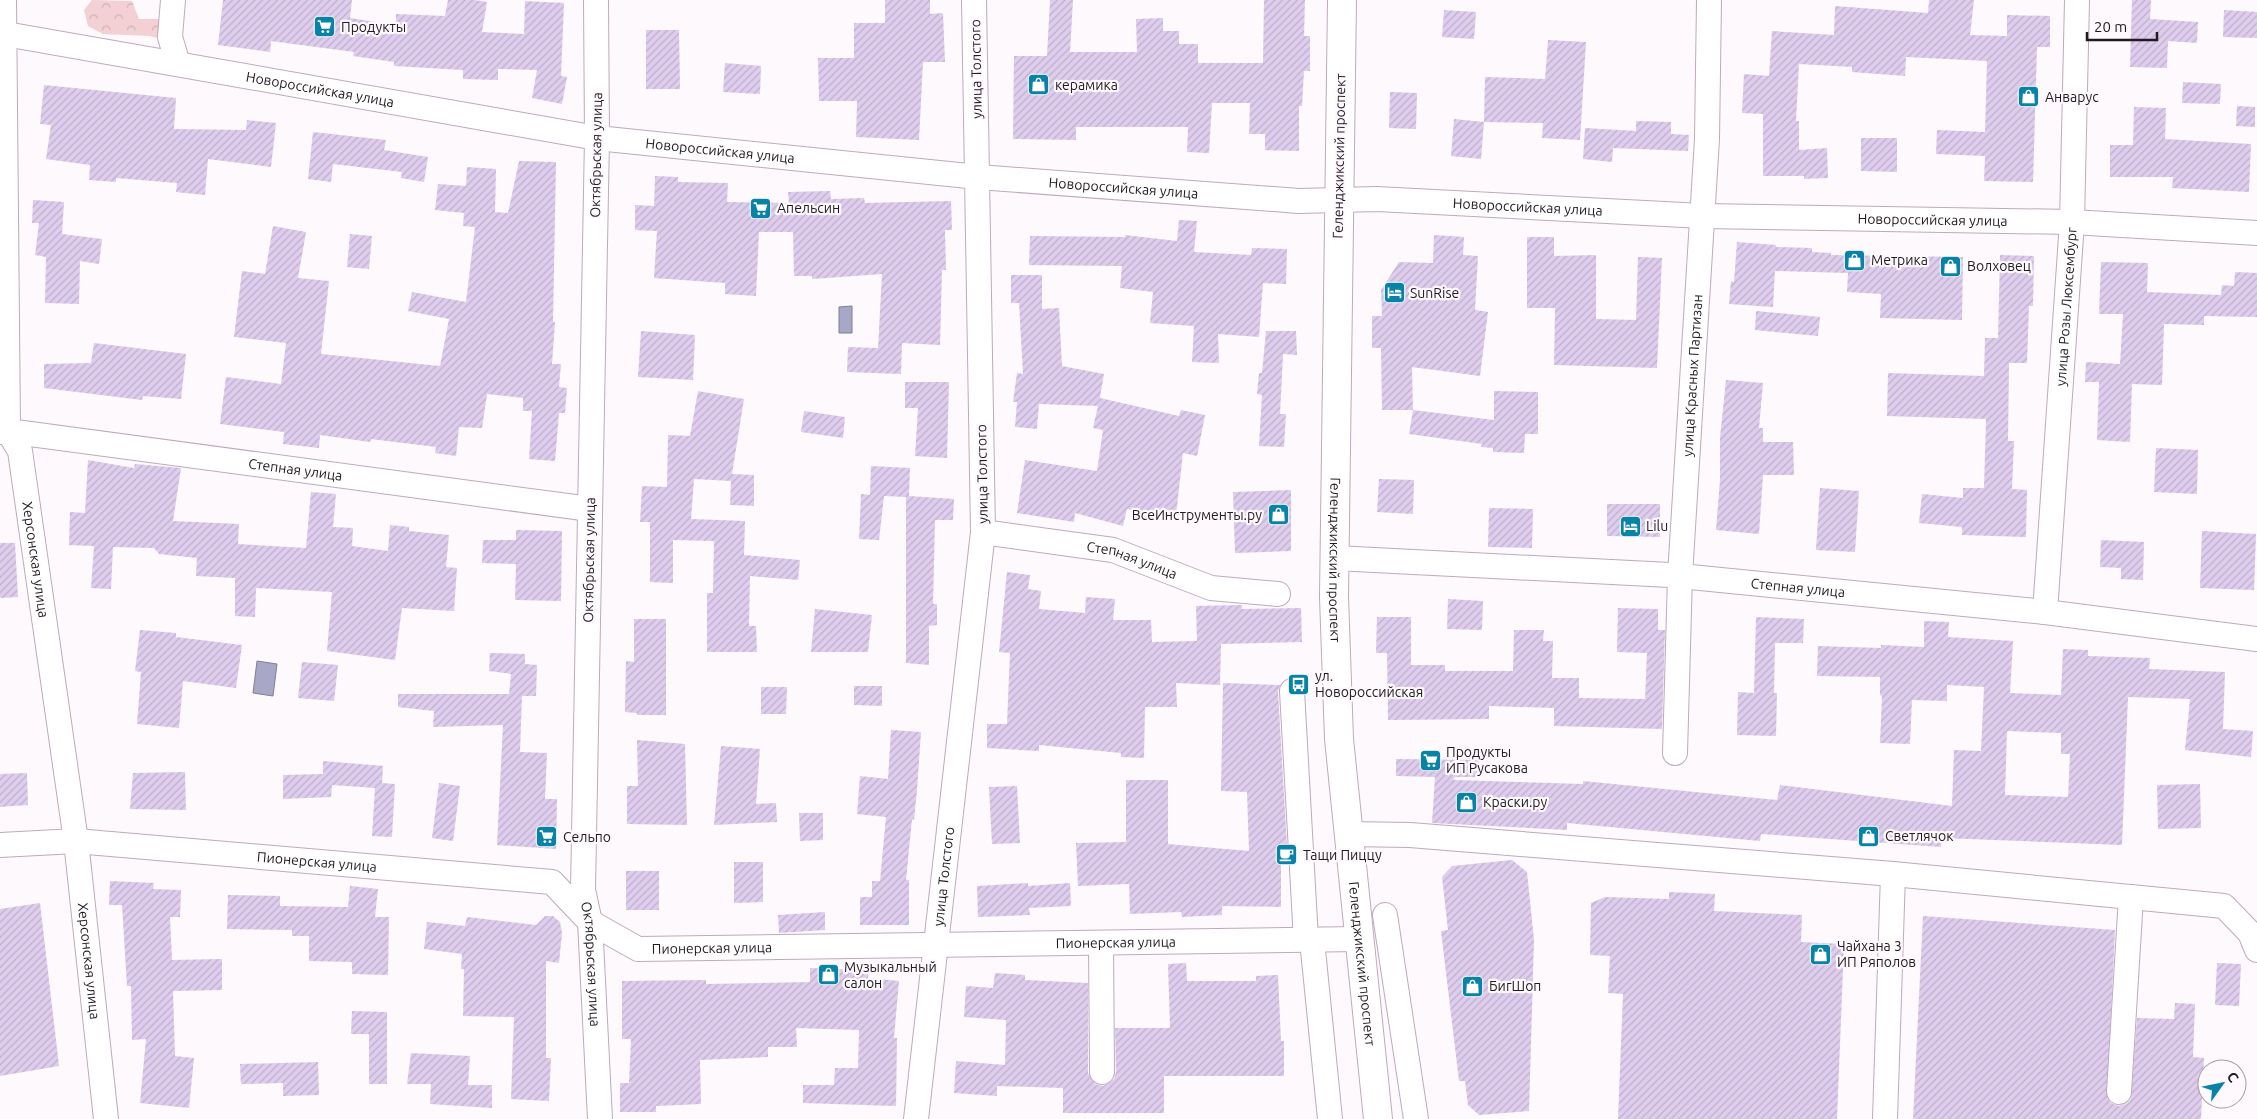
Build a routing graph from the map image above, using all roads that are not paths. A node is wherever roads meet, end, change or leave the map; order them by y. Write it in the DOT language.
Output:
graph roads {
  1 [pos="4,0"];
  2 [pos="173,0"];
  3 [pos="596,0"];
  4 [pos="974,0"];
  5 [pos="1342,0"];
  6 [pos="1709,0"];
  7 [pos="2077,0"];
  8 [pos="2,33"];
  9 [pos="178,64"];
  10 [pos="597,138"];
  11 [pos="978,177"];
  12 [pos="1339,200"];
  13 [pos="1703,216"];
  14 [pos="2072,222"];
  15 [pos="2257,233"];
  16 [pos="4,432"];
  17 [pos="590,509"];
  18 [pos="983,532"];
  19 [pos="1335,558"];
  20 [pos="1680,576"];
  21 [pos="1278,594"];
  22 [pos="2045,612"];
  23 [pos="2257,638"];
  24 [pos="1292,691"];
  25 [pos="1675,753"];
  26 [pos="1348,834"];
  27 [pos="76,841"];
  28 [pos="0,846"];
  29 [pos="1893,874"];
  30 [pos="2132,897"];
  31 [pos="1385,915"];
  32 [pos="590,922"];
  33 [pos="1359,939"];
  34 [pos="1309,940"];
  35 [pos="1101,943"];
  36 [pos="937,945"];
  37 [pos="2257,950"];
  38 [pos="1102,1072"];
  39 [pos="2119,1092"];
  40 [pos="106,1119"];
  41 [pos="600,1119"];
  42 [pos="916,1119"];
  43 [pos="1330,1119"];
  44 [pos="1378,1119"];
  45 [pos="1416,1119"];
  46 [pos="1885,1119"];
  1 -- 8 [label="street, Херсонская улица"];
  2 -- 9 [label="street"];
  3 -- 10 [label="street, Октябрьская улица"];
  4 -- 11 [label="street, улица Толстого"];
  5 -- 12 [label="main road, Геленджикский проспект"];
  6 -- 13 [label="street, улица Красных Партизан"];
  7 -- 14 [label="street, улица Розы Люксембург"];
  8 -- 9 [label="street, Новороссийская улица"];
  8 -- 16 [label="street, Херсонская улица"];
  9 -- 10 [label="street, Новороссийская улица"];
  10 -- 11 [label="street, Новороссийская улица"];
  10 -- 17 [label="street, Октябрьская улица"];
  11 -- 12 [label="street, Новороссийская улица"];
  11 -- 18 [label="street, улица Толстого"];
  12 -- 13 [label="street, Новороссийская улица"];
  12 -- 19 [label="main road, Геленджикский проспект"];
  13 -- 14 [label="street, Новороссийская улица"];
  13 -- 20 [label="street, улица Красных Партизан"];
  14 -- 15 [label="street, Новороссийская улица"];
  14 -- 22 [label="street, улица Розы Люксембург"];
  16 -- 17 [label="street, Степная улица"];
  16 -- 27 [label="street, Херсонская улица"];
  17 -- 32 [label="street, Октябрьская улица"];
  18 -- 21 [label="street, Степная улица"];
  18 -- 36 [label="street, улица Толстого"];
  19 -- 20 [label="street, Степная улица"];
  19 -- 26 [label="main road, Геленджикский проспект"];
  20 -- 22 [label="street, Степная улица"];
  20 -- 25 [label="street, улица Красных Партизан"];
  22 -- 23 [label="street, Степная улица"];
  24 -- 34 [label="street"];
  26 -- 29 [label="street"];
  26 -- 33 [label="main road, Геленджикский проспект"];
  27 -- 28 [label="street, Пионерская улица"];
  27 -- 32 [label="street, Пионерская улица"];
  27 -- 40 [label="street, Херсонская улица"];
  29 -- 30 [label="street"];
  29 -- 46 [label="street"];
  30 -- 37 [label="street"];
  30 -- 39 [label="street"];
  31 -- 45 [label="street"];
  32 -- 36 [label="street, Пионерская улица"];
  32 -- 41 [label="street, Октябрьская улица"];
  33 -- 34 [label="street, Пионерская улица"];
  33 -- 44 [label="main road, Геленджикский проспект"];
  34 -- 35 [label="street, Пионерская улица"];
  34 -- 43 [label="street"];
  35 -- 36 [label="street, Пионерская улица"];
  35 -- 38 [label="street"];
  36 -- 42 [label="street, улица Толстого"];
}
